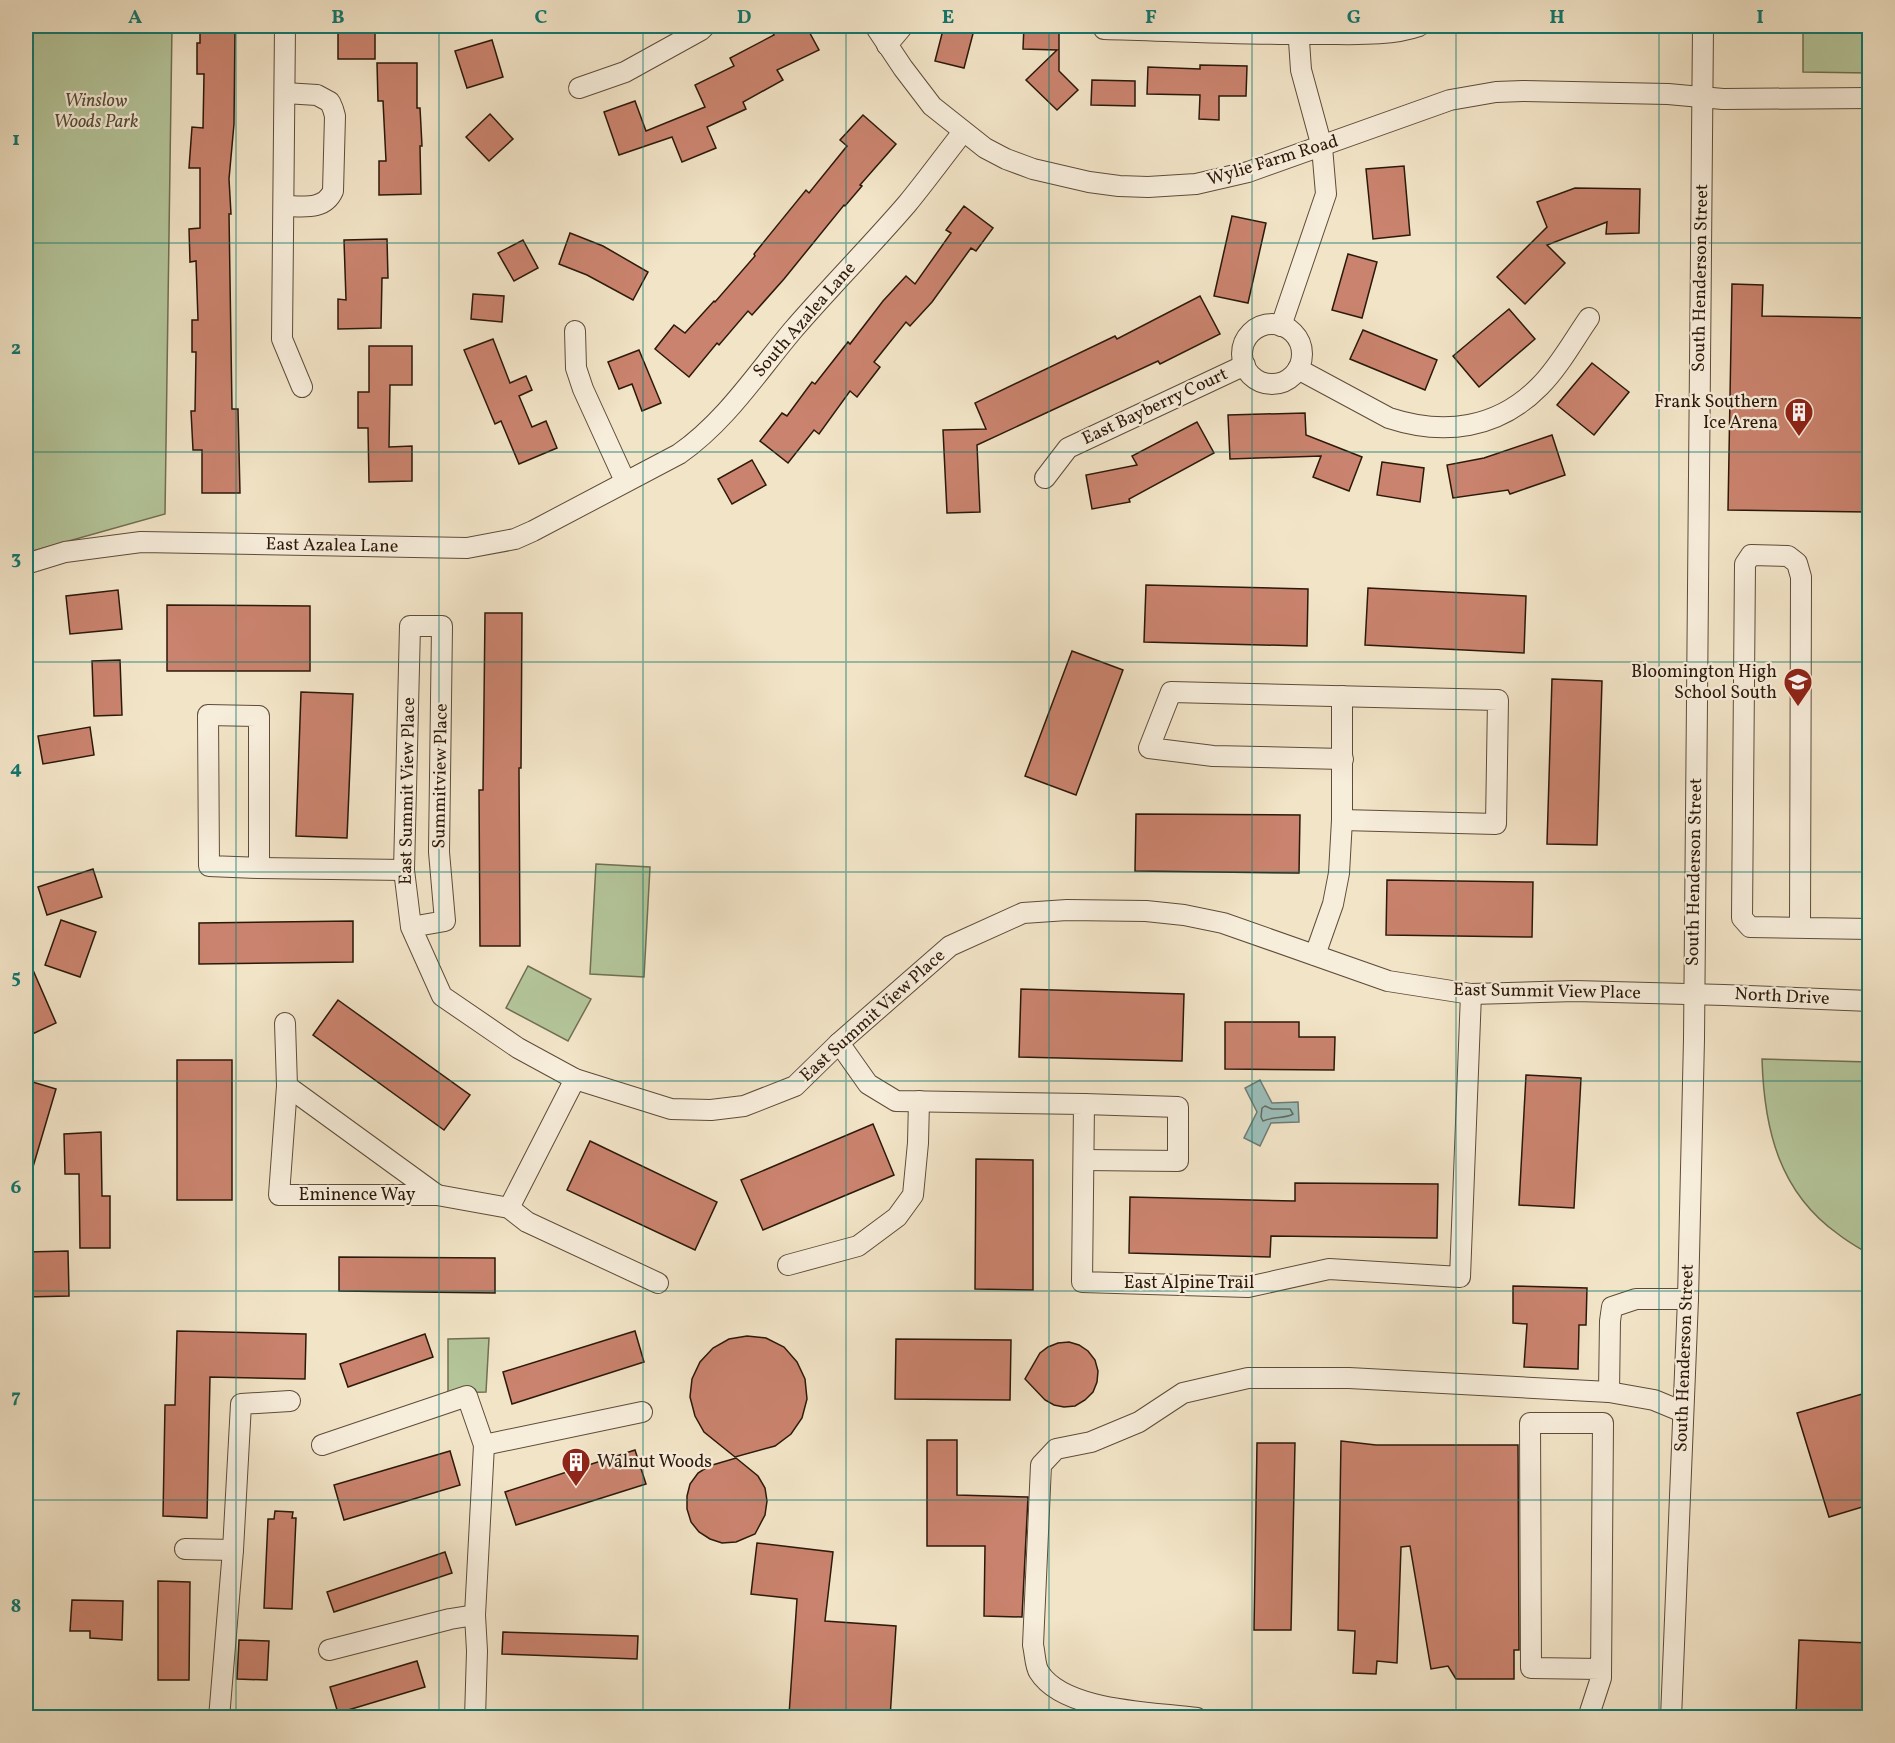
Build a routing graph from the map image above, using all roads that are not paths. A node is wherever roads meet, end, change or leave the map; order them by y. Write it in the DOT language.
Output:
graph roads {
  1 [pos="285,26"];
  2 [pos="705,26"];
  3 [pos="875,26"];
  4 [pos="903,26"];
  5 [pos="1104,26"];
  6 [pos="1419,26"];
  7 [pos="1703,26"];
  8 [pos="1298,30"];
  9 [pos="887,45"];
  10 [pos="579,88"];
  11 [pos="285,93"];
  12 [pos="1702,96"];
  13 [pos="1869,98"];
  14 [pos="963,132"];
  15 [pos="1322,147"];
  16 [pos="284,206"];
  17 [pos="1589,318"];
  18 [pos="1281,326"];
  19 [pos="574,331"];
  20 [pos="1245,365"];
  21 [pos="1298,369"];
  22 [pos="302,387"];
  23 [pos="1045,478"];
  24 [pos="625,481"];
  25 [pos="26,564"];
  26 [pos="411,626"];
  27 [pos="1342,696"];
  28 [pos="1343,759"];
  29 [pos="1342,820"];
  30 [pos="259,868"];
  31 [pos="404,870"];
  32 [pos="411,927"];
  33 [pos="1800,928"];
  34 [pos="1869,929"];
  35 [pos="1315,955"];
  36 [pos="1471,994"];
  37 [pos="1694,994"];
  38 [pos="1869,1001"];
  39 [pos="285,1023"];
  40 [pos="839,1043"];
  41 [pos="576,1078"];
  42 [pos="287,1086"];
  43 [pos="919,1101"];
  44 [pos="1084,1104"];
  45 [pos="1085,1160"];
  46 [pos="436,1195"];
  47 [pos="509,1208"];
  48 [pos="788,1265"];
  49 [pos="658,1283"];
  50 [pos="1688,1299"];
  51 [pos="1609,1392"];
  52 [pos="290,1401"];
  53 [pos="642,1412"];
  54 [pos="1683,1412"];
  55 [pos="484,1444"];
  56 [pos="322,1445"];
  57 [pos="185,1549"];
  58 [pos="233,1550"];
  59 [pos="475,1615"];
  60 [pos="328,1650"];
  61 [pos="1601,1669"];
  62 [pos="219,1718"];
  63 [pos="475,1718"];
  64 [pos="1197,1718"];
  65 [pos="1588,1718"];
  66 [pos="1671,1718"];
  1 -- 11 [label="street"];
  2 -- 10 [label="street"];
  3 -- 9 [label="street, Wylie Farm Road"];
  4 -- 9 [label="street"];
  5 -- 8 [label="street"];
  6 -- 8 [label="street"];
  7 -- 12 [label="street, South Henderson Street"];
  8 -- 15 [label="street"];
  9 -- 14 [label="street, Wylie Farm Road"];
  11 -- 16 [label="street"];
  11 -- 16 [label="street"];
  12 -- 13 [label="street, Wylie Farm Road"];
  12 -- 15 [label="street, Wylie Farm Road"];
  12 -- 37 [label="street, South Henderson Street"];
  14 -- 15 [label="street, Wylie Farm Road"];
  14 -- 24 [label="street, South Azalea Lane"];
  15 -- 18 [label="street"];
  16 -- 22 [label="street"];
  17 -- 21 [label="street"];
  18 -- 20 [label="street, East Bayberry Court"];
  18 -- 21 [label="street"];
  19 -- 24 [label="street"];
  20 -- 21 [label="street, East Bayberry Court"];
  20 -- 23 [label="street, East Bayberry Court"];
  24 -- 25 [label="street, East Azalea Lane"];
  26 -- 31 [label="street, East Summit View Place"];
  26 -- 32 [label="street, Summitview Place"];
  27 -- 28 [label="street"];
  27 -- 28 [label="street"];
  27 -- 29 [label="street"];
  28 -- 29 [label="street"];
  29 -- 35 [label="street"];
  30 -- 30 [label="street"];
  30 -- 31 [label="street"];
  31 -- 32 [label="street, East Summit View Place"];
  32 -- 41 [label="street, East Summit View Place"];
  33 -- 33 [label="street"];
  33 -- 34 [label="street"];
  35 -- 36 [label="street, East Summit View Place"];
  35 -- 40 [label="street, East Summit View Place"];
  36 -- 37 [label="street, East Summit View Place"];
  36 -- 45 [label="street, East Alpine Trail"];
  37 -- 38 [label="street, North Drive"];
  37 -- 50 [label="street, South Henderson Street"];
  39 -- 42 [label="street, Eminence Way"];
  40 -- 41 [label="street, East Summit View Place"];
  40 -- 43 [label="street"];
  41 -- 47 [label="street"];
  42 -- 46 [label="street, Eminence Way"];
  42 -- 46 [label="street, Eminence Way"];
  43 -- 44 [label="street"];
  43 -- 48 [label="street"];
  44 -- 45 [label="street, East Alpine Trail"];
  44 -- 45 [label="street"];
  46 -- 47 [label="street, Eminence Way"];
  47 -- 49 [label="street, Eminence Way"];
  50 -- 51 [label="street"];
  50 -- 54 [label="street, South Henderson Street"];
  51 -- 54 [label="street"];
  51 -- 64 [label="street"];
  52 -- 58 [label="street"];
  53 -- 55 [label="street"];
  54 -- 66 [label="street, South Henderson Street"];
  55 -- 56 [label="street"];
  55 -- 59 [label="street"];
  57 -- 58 [label="street"];
  58 -- 62 [label="street"];
  59 -- 60 [label="street"];
  59 -- 63 [label="street"];
  61 -- 61 [label="street"];
  61 -- 65 [label="street"];
}
